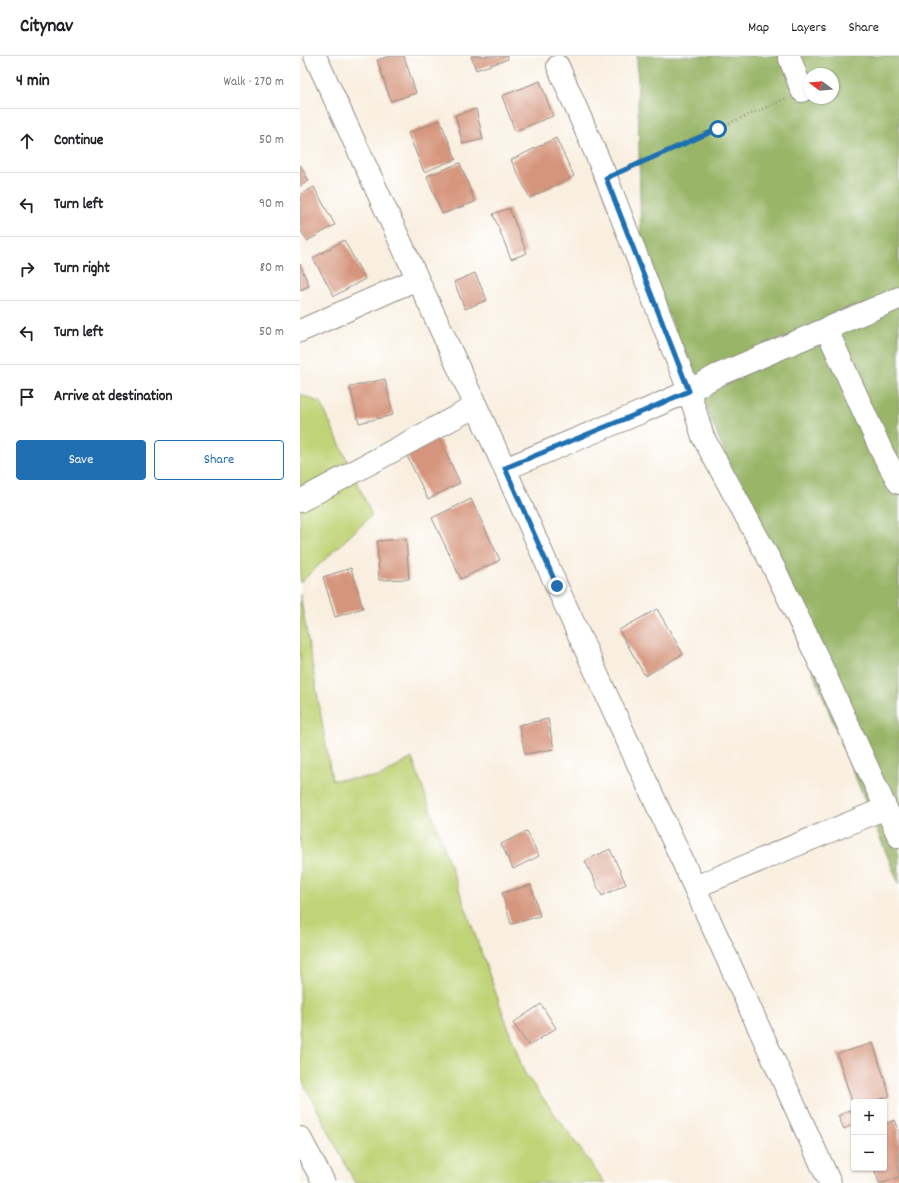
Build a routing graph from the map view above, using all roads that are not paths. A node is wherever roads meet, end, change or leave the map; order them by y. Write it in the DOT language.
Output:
graph roads {
  1 [pos="315,56"];
  2 [pos="789,56"];
  3 [pos="558,66"];
  4 [pos="802,91"];
  5 [pos="417,279"];
  6 [pos="899,298"];
  7 [pos="827,330"];
  8 [pos="300,331"];
  9 [pos="689,391"];
  10 [pos="476,406"];
  11 [pos="505,468"];
  12 [pos="899,483"];
  13 [pos="300,501"];
  14 [pos="886,808"];
  15 [pos="899,837"];
  16 [pos="695,887"];
  17 [pos="300,1138"];
  18 [pos="324,1183"];
  19 [pos="830,1183"];
  1 -- 5 [label="street"];
  2 -- 4 [label="street"];
  3 -- 9 [label="street"];
  5 -- 8 [label="street"];
  5 -- 10 [label="street"];
  6 -- 7 [label="street"];
  7 -- 9 [label="street"];
  7 -- 12 [label="street"];
  9 -- 11 [label="street"];
  9 -- 14 [label="street"];
  10 -- 11 [label="street"];
  10 -- 13 [label="street"];
  11 -- 16 [label="street"];
  14 -- 15 [label="street"];
  14 -- 16 [label="street"];
  16 -- 19 [label="street"];
  17 -- 18 [label="street"];
}
